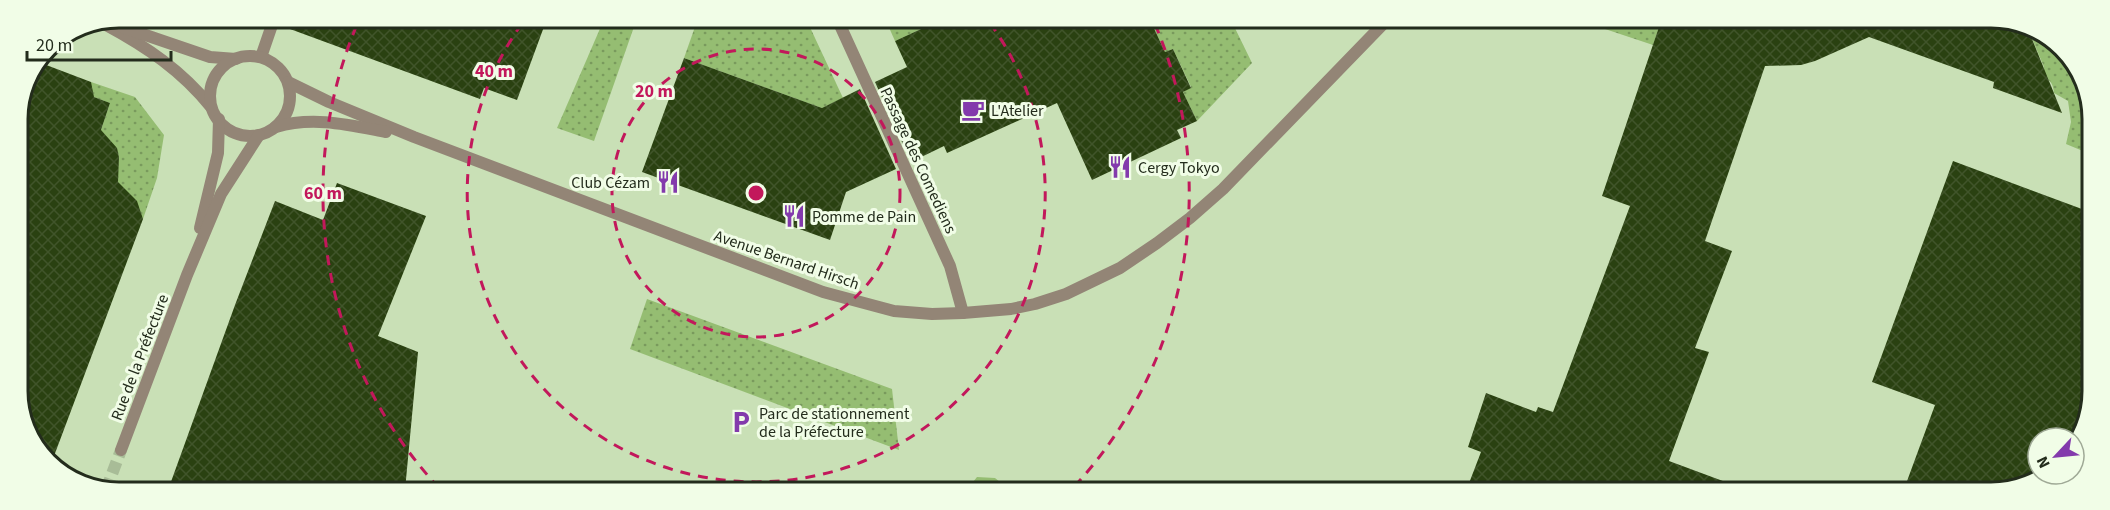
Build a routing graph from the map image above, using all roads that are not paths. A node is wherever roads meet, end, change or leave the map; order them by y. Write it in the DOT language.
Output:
graph roads {
  1 [pos="125,28"];
  2 [pos="271,28"];
  3 [pos="841,28"];
  4 [pos="1380,28"];
  5 [pos="111,29"];
  6 [pos="261,57"];
  7 [pos="236,59"];
  8 [pos="288,81"];
  9 [pos="216,115"];
  10 [pos="276,127"];
  11 [pos="259,135"];
  12 [pos="414,137"];
  13 [pos="187,275"];
  14 [pos="963,313"];
  15 [pos="121,450"];
  1 -- 7 [label="street"];
  2 -- 6 [label="street"];
  3 -- 14 [label="street, Passage des Comediens"];
  4 -- 14 [label="street, Avenue Bernard Hirsch"];
  5 -- 9 [label="street"];
  6 -- 7 [label="street"];
  6 -- 8 [label="street"];
  7 -- 9 [label="street"];
  8 -- 10 [label="street"];
  8 -- 12 [label="street, Avenue Bernard Hirsch"];
  9 -- 11 [label="street"];
  9 -- 13 [label="street, Rue de la Préfecture"];
  10 -- 11 [label="street"];
  10 -- 12 [label="street, Avenue Bernard Hirsch"];
  11 -- 13 [label="street, Rue de la Préfecture"];
  12 -- 14 [label="street, Avenue Bernard Hirsch"];
  13 -- 15 [label="street, Rue de la Préfecture"];
}
